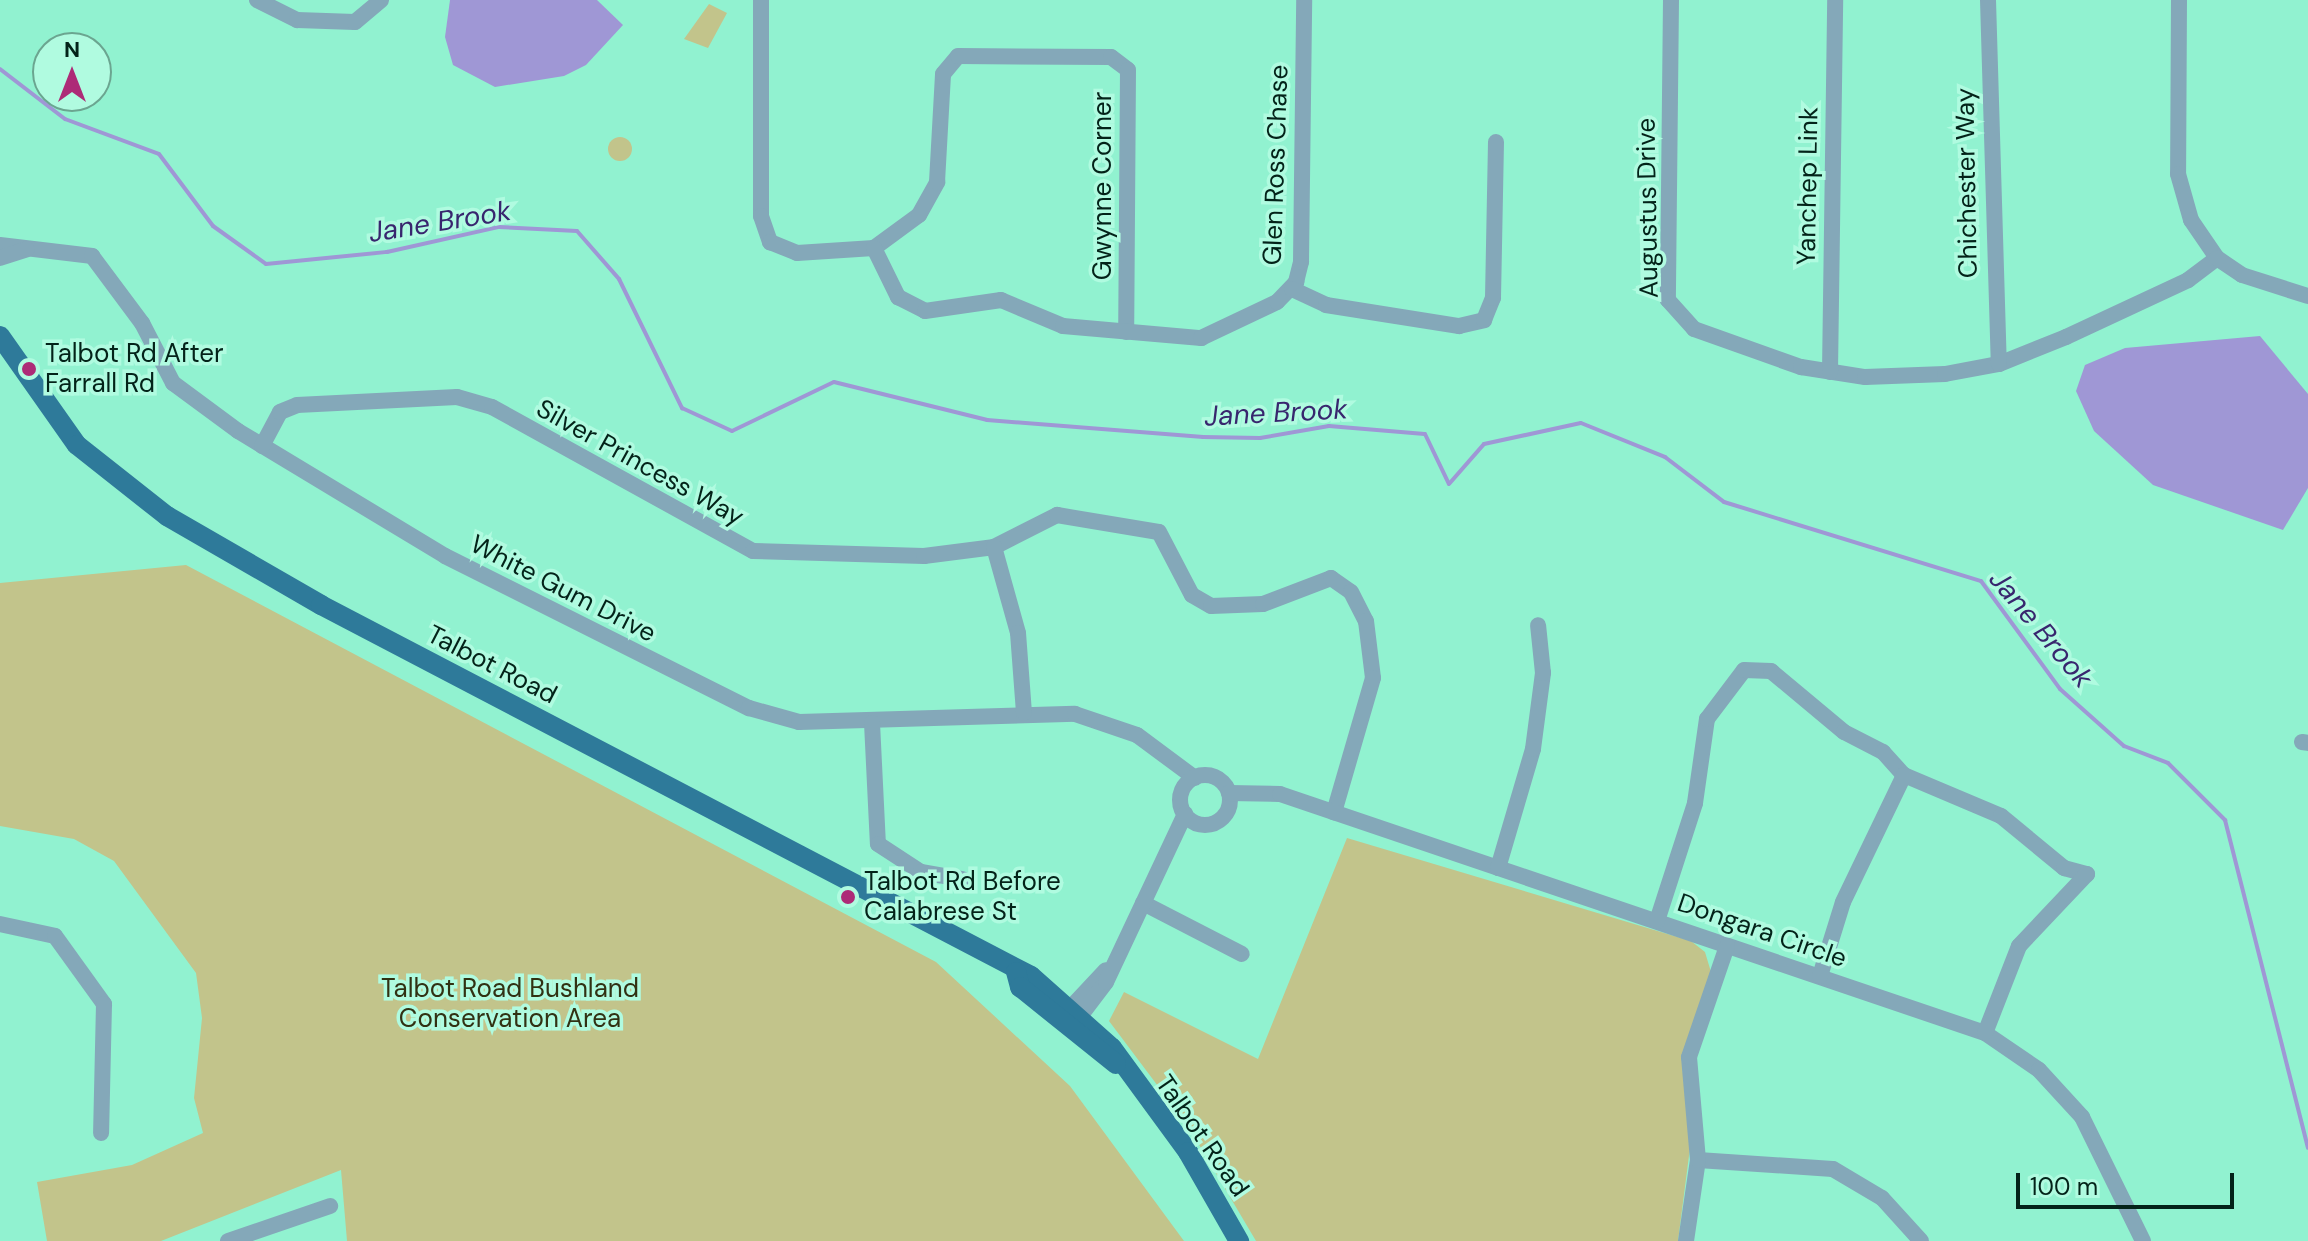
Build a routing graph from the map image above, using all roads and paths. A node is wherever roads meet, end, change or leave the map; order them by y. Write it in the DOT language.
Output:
graph roads {
  1 [pos="257,0"];
  2 [pos="381,0"];
  3 [pos="761,0"];
  4 [pos="1304,0"];
  5 [pos="1671,0"];
  6 [pos="1835,0"];
  7 [pos="1988,0"];
  8 [pos="2179,0"];
  9 [pos="1496,142"];
  10 [pos="0,245"];
  11 [pos="32,247"];
  12 [pos="874,248"];
  13 [pos="0,258"];
  14 [pos="2217,258"];
  15 [pos="1292,289"];
  16 [pos="2308,296"];
  17 [pos="1126,332"];
  18 [pos="0,336"];
  19 [pos="1999,364"];
  20 [pos="1830,372"];
  21 [pos="262,446"];
  22 [pos="994,547"];
  23 [pos="1538,625"];
  24 [pos="1024,713"];
  25 [pos="872,723"];
  26 [pos="1904,775"];
  27 [pos="1189,784"];
  28 [pos="1229,801"];
  29 [pos="1334,812"];
  30 [pos="1190,818"];
  31 [pos="1498,868"];
  32 [pos="962,879"];
  33 [pos="1143,903"];
  34 [pos="1657,921"];
  35 [pos="0,924"];
  36 [pos="1727,946"];
  37 [pos="1242,954"];
  38 [pos="1820,976"];
  39 [pos="1071,1018"];
  40 [pos="1985,1033"];
  41 [pos="101,1133"];
  42 [pos="1698,1160"];
  43 [pos="330,1206"];
  44 [pos="228,1241"];
  45 [pos="1239,1241"];
  46 [pos="1686,1241"];
  47 [pos="1921,1241"];
  48 [pos="2143,1241"];
  1 -- 2 [label="street"];
  3 -- 12 [label="street"];
  4 -- 15 [label="street, Glen Ross Chase"];
  5 -- 20 [label="street, Augustus Drive"];
  6 -- 20 [label="street, Yanchep Link"];
  7 -- 19 [label="street, Chichester Way"];
  8 -- 14 [label="street"];
  9 -- 15 [label="street"];
  10 -- 11 [label="street, White Gum Drive"];
  11 -- 13 [label="street, White Gum Drive"];
  11 -- 21 [label="street, White Gum Drive"];
  12 -- 17 [label="street, Glen Ross Chase"];
  12 -- 17 [label="street, Gwynne Corner"];
  14 -- 16 [label="street"];
  14 -- 19 [label="street, Augustus Drive"];
  15 -- 17 [label="street, Glen Ross Chase"];
  18 -- 39 [label="main road, Talbot Road"];
  19 -- 20 [label="street, Augustus Drive"];
  21 -- 22 [label="street, Silver Princess Way"];
  21 -- 25 [label="street, White Gum Drive"];
  22 -- 24 [label="street"];
  22 -- 29 [label="street, Silver Princess Way"];
  23 -- 31 [label="street"];
  24 -- 25 [label="street, White Gum Drive"];
  24 -- 27 [label="street, White Gum Drive"];
  25 -- 32 [label="street"];
  26 -- 34 [label="street"];
  26 -- 38 [label="street"];
  26 -- 40 [label="street"];
  27 -- 28 [label="street, White Gum Drive"];
  27 -- 30 [label="street"];
  28 -- 29 [label="street, Dongara Circle"];
  28 -- 30 [label="street"];
  29 -- 31 [label="street, Dongara Circle"];
  30 -- 33 [label="street"];
  31 -- 34 [label="street, Dongara Circle"];
  33 -- 37 [label="street"];
  33 -- 39 [label="street"];
  34 -- 36 [label="street, Dongara Circle"];
  35 -- 41 [label="street"];
  36 -- 38 [label="street, Dongara Circle"];
  36 -- 42 [label="street"];
  38 -- 40 [label="street, Dongara Circle"];
  39 -- 45 [label="main road, Talbot Road"];
  40 -- 48 [label="street, Dongara Circle"];
  42 -- 46 [label="street"];
  42 -- 47 [label="street"];
  43 -- 44 [label="street"];
}
